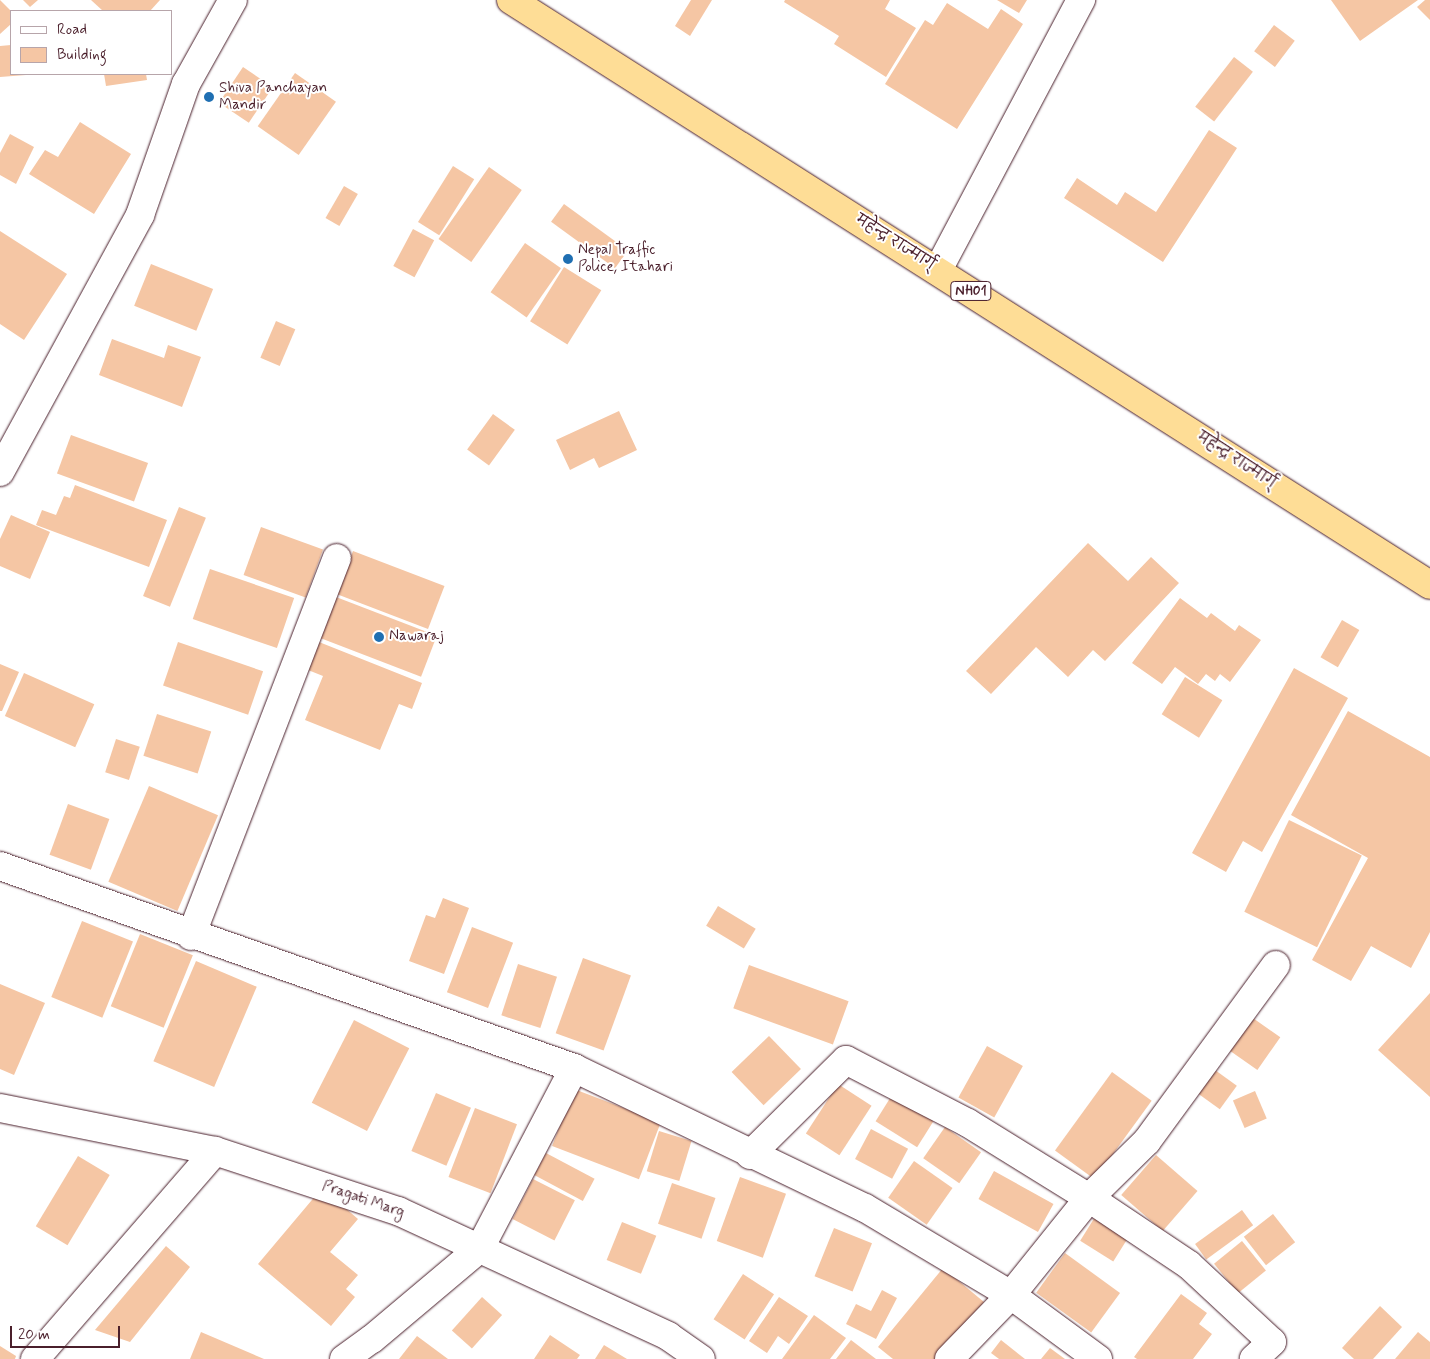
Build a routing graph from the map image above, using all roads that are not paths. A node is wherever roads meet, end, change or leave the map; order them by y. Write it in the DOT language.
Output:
graph roads {
  1 [pos="233,0"];
  2 [pos="511,0"];
  3 [pos="1081,0"];
  4 [pos="938,270"];
  5 [pos="0,472"];
  6 [pos="337,558"];
  7 [pos="1430,585"];
  8 [pos="0,866"];
  9 [pos="192,936"];
  10 [pos="1276,965"];
  11 [pos="574,1068"];
  12 [pos="0,1108"];
  13 [pos="215,1151"];
  14 [pos="750,1155"];
  15 [pos="1090,1198"];
  16 [pos="480,1248"];
  17 [pos="1011,1295"];
  18 [pos="35,1359"];
  19 [pos="344,1359"];
  20 [pos="701,1359"];
  21 [pos="949,1359"];
  22 [pos="1098,1359"];
  23 [pos="1254,1359"];
  1 -- 5 [label="street"];
  2 -- 4 [label="highway, महेन्द्र राज्मार्ग् / NH01"];
  3 -- 4 [label="street"];
  4 -- 7 [label="highway, महेन्द्र राज्मार्ग् / NH01"];
  6 -- 9 [label="street"];
  8 -- 9 [label="street"];
  9 -- 11 [label="street"];
  10 -- 15 [label="street"];
  11 -- 14 [label="street"];
  11 -- 16 [label="street"];
  12 -- 13 [label="street, Pragati Marg"];
  13 -- 16 [label="street, Pragati Marg"];
  13 -- 18 [label="street"];
  14 -- 15 [label="street"];
  14 -- 17 [label="street"];
  15 -- 17 [label="street"];
  15 -- 23 [label="street"];
  16 -- 19 [label="street"];
  16 -- 20 [label="street, Pragati Marg"];
  17 -- 21 [label="street"];
  17 -- 22 [label="street"];
}
